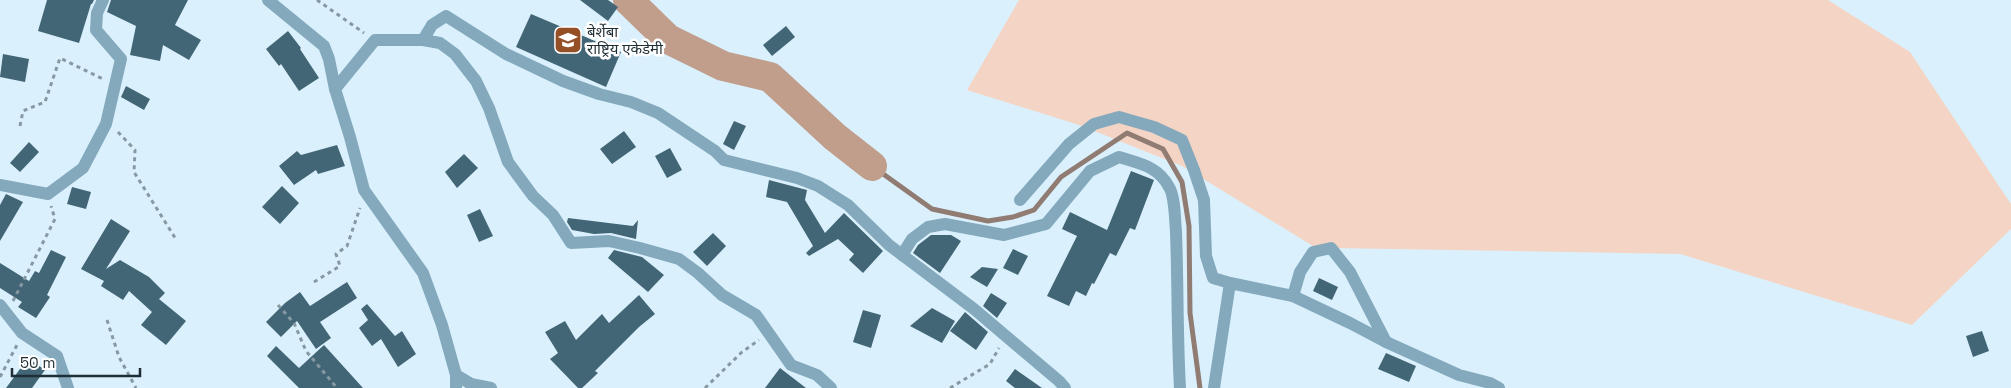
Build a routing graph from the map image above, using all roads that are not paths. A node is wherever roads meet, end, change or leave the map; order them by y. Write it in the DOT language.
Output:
graph roads {
  1 [pos="103,0"];
  2 [pos="268,0"];
  3 [pos="423,40"];
  4 [pos="335,89"];
  5 [pos="0,185"];
  6 [pos="1020,200"];
  7 [pos="902,255"];
  8 [pos="1230,283"];
  9 [pos="1292,296"];
  10 [pos="4,309"];
  11 [pos="1386,342"];
  12 [pos="456,375"];
  13 [pos="68,388"];
  14 [pos="456,388"];
  15 [pos="490,388"];
  16 [pos="831,388"];
  17 [pos="1064,388"];
  18 [pos="1180,388"];
  19 [pos="1214,388"];
  20 [pos="1498,388"];
  1 -- 5 [label="street"];
  2 -- 4 [label="street"];
  3 -- 4 [label="street"];
  3 -- 7 [label="street"];
  3 -- 16 [label="street"];
  4 -- 12 [label="street"];
  6 -- 8 [label="street"];
  7 -- 17 [label="street"];
  7 -- 18 [label="street"];
  8 -- 9 [label="street"];
  8 -- 19 [label="street"];
  9 -- 11 [label="street"];
  9 -- 11 [label="street"];
  10 -- 13 [label="street"];
  11 -- 20 [label="street"];
  12 -- 14 [label="street"];
  12 -- 15 [label="street"];
}
